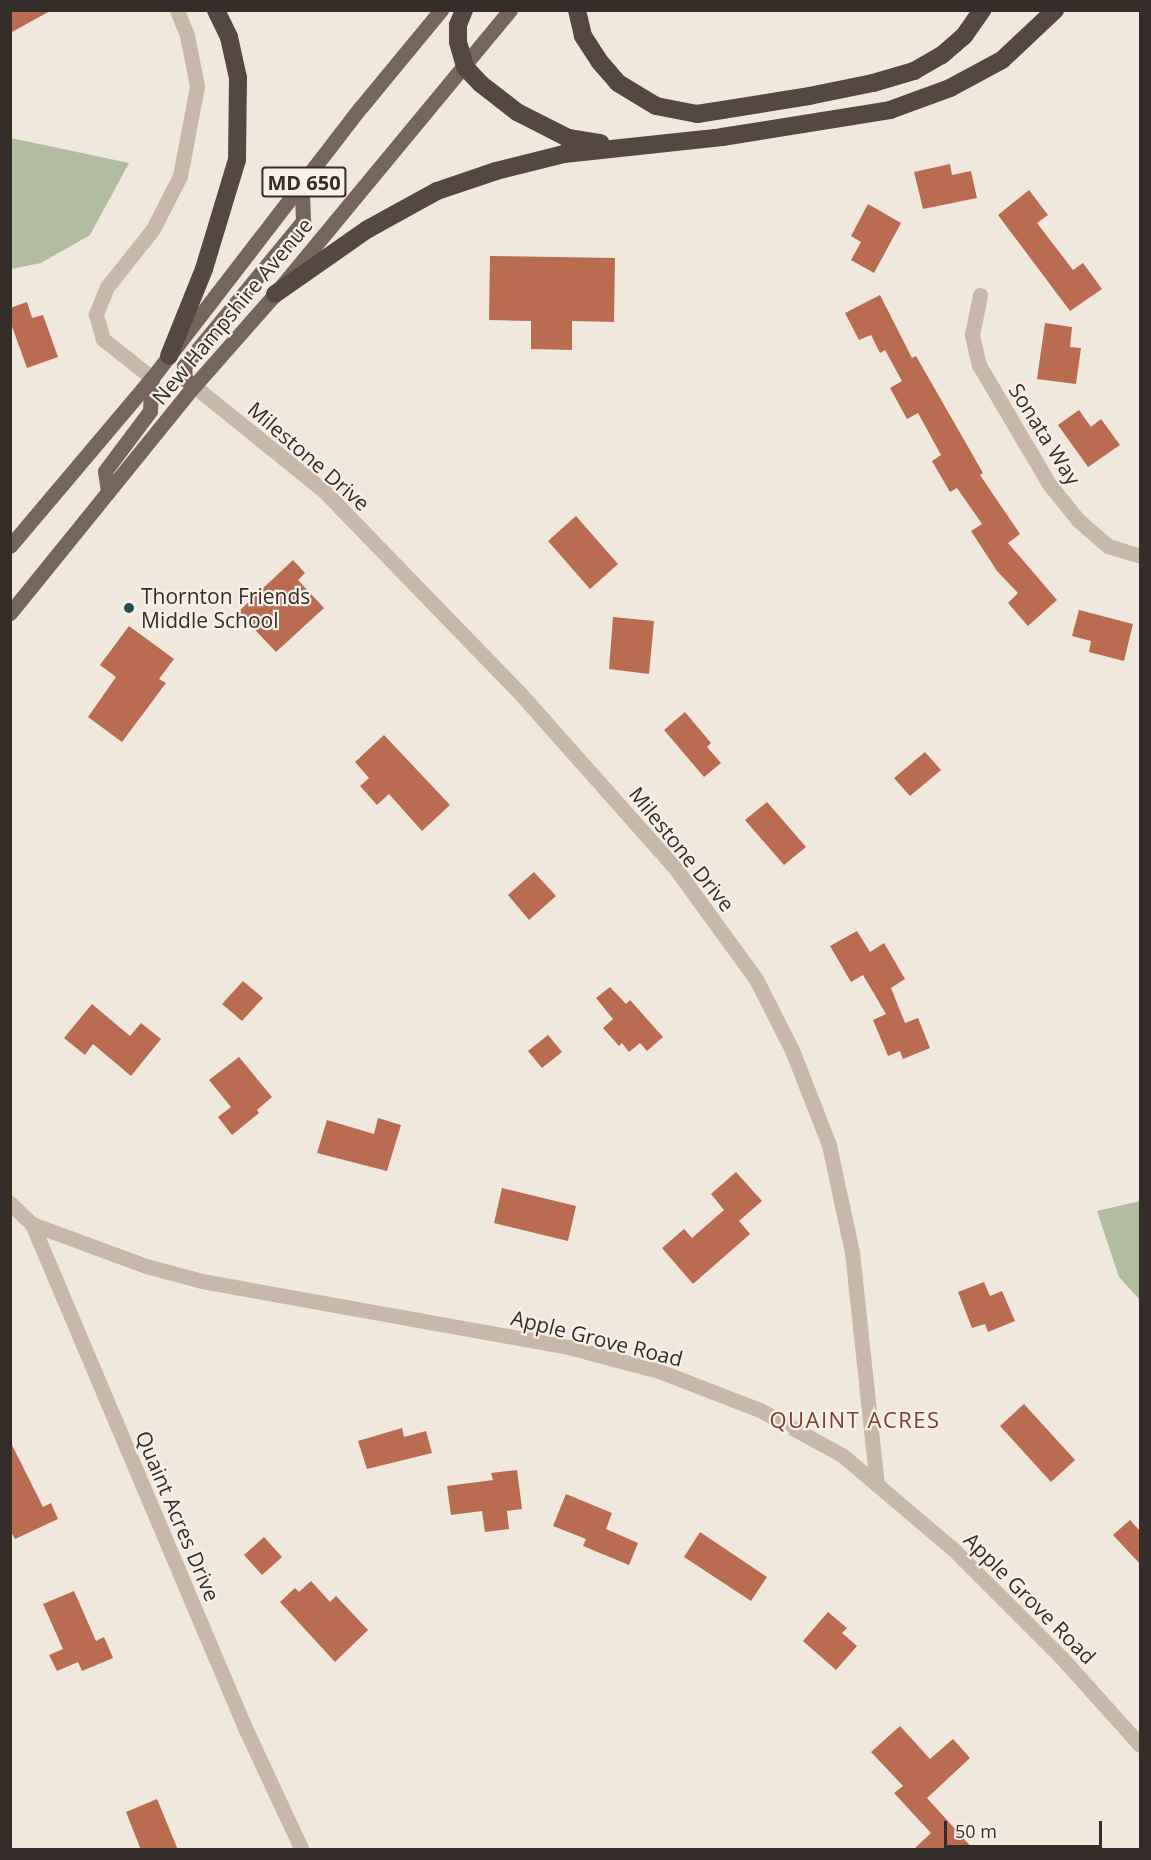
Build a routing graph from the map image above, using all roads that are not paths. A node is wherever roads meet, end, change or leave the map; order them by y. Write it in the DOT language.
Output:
graph roads {
  1 [pos="177,10"];
  2 [pos="216,10"];
  3 [pos="441,10"];
  4 [pos="464,10"];
  5 [pos="510,10"];
  6 [pos="577,10"];
  7 [pos="982,10"];
  8 [pos="1055,10"];
  9 [pos="465,67"];
  10 [pos="627,147"];
  11 [pos="302,184"];
  12 [pos="275,294"];
  13 [pos="980,295"];
  14 [pos="169,356"];
  15 [pos="153,378"];
  16 [pos="194,386"];
  17 [pos="108,492"];
  18 [pos="10,546"];
  19 [pos="1140,556"];
  20 [pos="10,613"];
  21 [pos="10,1203"];
  22 [pos="32,1224"];
  23 [pos="877,1485"];
  24 [pos="1140,1744"];
  25 [pos="302,1850"];
  1 -- 15 [label="street"];
  2 -- 14 [label="highway"];
  3 -- 11 [label="main road, New Hampshire Avenue / MD 650"];
  4 -- 9 [label="highway"];
  5 -- 9 [label="main road, New Hampshire Avenue / MD 650"];
  6 -- 7 [label="highway"];
  8 -- 10 [label="highway"];
  9 -- 10 [label="highway"];
  9 -- 12 [label="main road, New Hampshire Avenue / MD 650"];
  10 -- 12 [label="highway"];
  11 -- 14 [label="main road, New Hampshire Avenue / MD 650"];
  11 -- 16 [label="main road"];
  12 -- 16 [label="main road, New Hampshire Avenue / MD 650"];
  13 -- 19 [label="street, Sonata Way"];
  14 -- 15 [label="main road, New Hampshire Avenue / MD 650"];
  15 -- 17 [label="main road"];
  15 -- 18 [label="main road, New Hampshire Avenue / MD 650"];
  16 -- 17 [label="main road, New Hampshire Avenue / MD 650"];
  16 -- 23 [label="street, Milestone Drive"];
  17 -- 20 [label="main road, New Hampshire Avenue / MD 650"];
  21 -- 22 [label="street, Quaint Acres Drive"];
  22 -- 23 [label="street, Apple Grove Road"];
  22 -- 25 [label="street, Quaint Acres Drive"];
  23 -- 24 [label="street, Apple Grove Road"];
}
